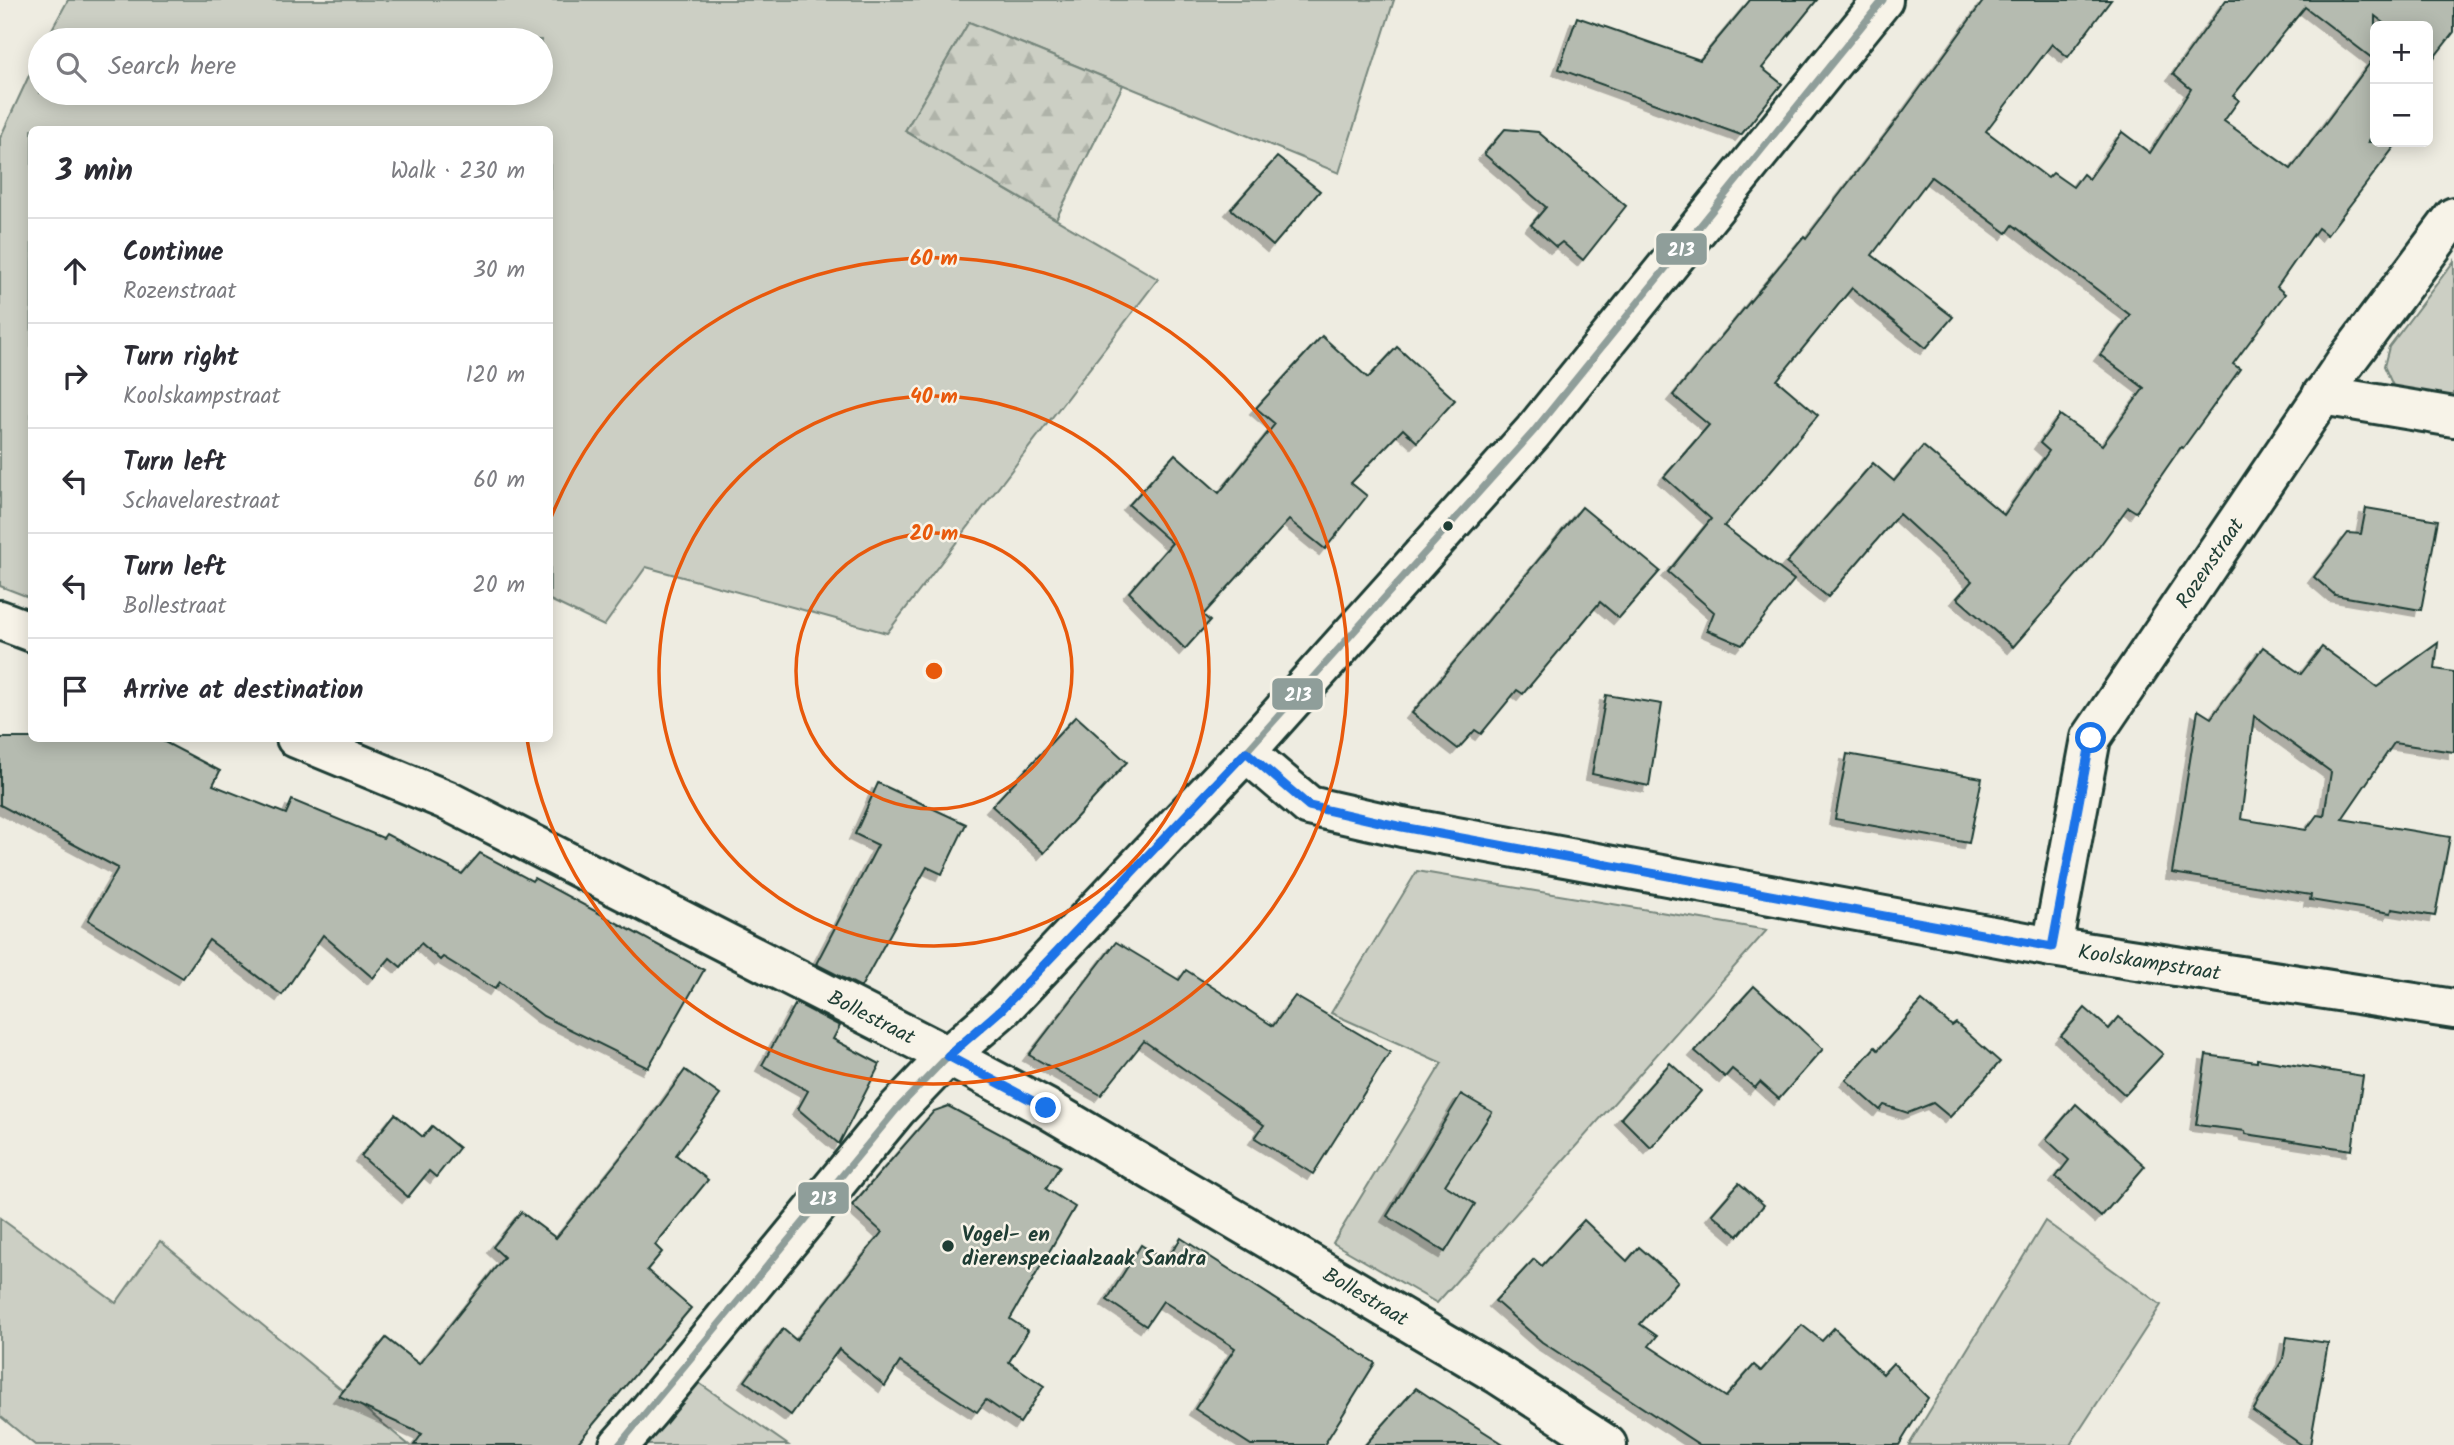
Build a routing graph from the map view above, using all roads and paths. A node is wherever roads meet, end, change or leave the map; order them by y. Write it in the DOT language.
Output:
graph roads {
  1 [pos="1883,0"];
  2 [pos="2454,217"];
  3 [pos="2322,396"];
  4 [pos="2454,417"];
  5 [pos="0,620"];
  6 [pos="28,630"];
  7 [pos="306,742"];
  8 [pos="1246,752"];
  9 [pos="2052,947"];
  10 [pos="2454,1009"];
  11 [pos="948,1056"];
  12 [pos="619,1445"];
  13 [pos="1607,1445"];
  1 -- 8 [label="street"];
  2 -- 3 [label="street, Rozenstraat"];
  3 -- 4 [label="street"];
  3 -- 9 [label="street, Rozenstraat"];
  5 -- 6 [label="street"];
  7 -- 11 [label="street, Bollestraat"];
  8 -- 9 [label="street, Koolskampstraat"];
  8 -- 11 [label="street"];
  9 -- 10 [label="street, Koolskampstraat"];
  11 -- 12 [label="street"];
  11 -- 13 [label="street, Bollestraat"];
}
